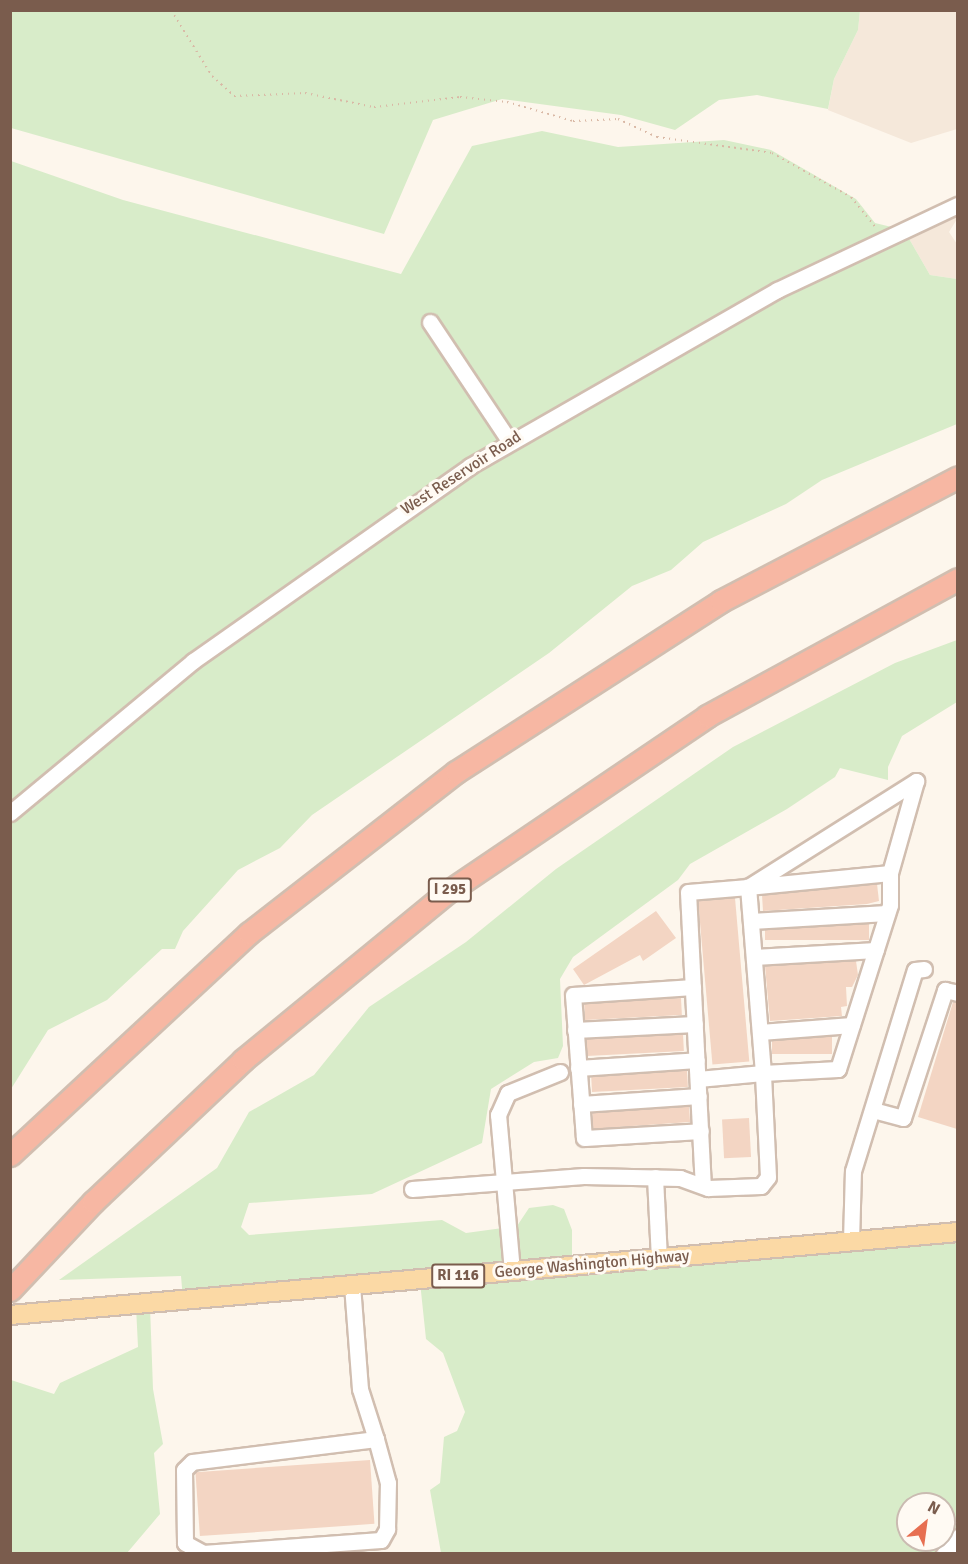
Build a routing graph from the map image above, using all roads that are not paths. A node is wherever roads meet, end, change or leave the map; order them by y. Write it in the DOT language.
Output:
graph roads {
  1 [pos="957,205"];
  2 [pos="430,322"];
  3 [pos="510,442"];
  4 [pos="957,477"];
  5 [pos="957,579"];
  6 [pos="10,813"];
  7 [pos="890,873"];
  8 [pos="748,887"];
  9 [pos="888,913"];
  10 [pos="751,921"];
  11 [pos="876,950"];
  12 [pos="754,957"];
  13 [pos="924,969"];
  14 [pos="693,987"];
  15 [pos="957,993"];
  16 [pos="695,1024"];
  17 [pos="852,1025"];
  18 [pos="575,1030"];
  19 [pos="760,1032"];
  20 [pos="697,1060"];
  21 [pos="578,1068"];
  22 [pos="560,1072"];
  23 [pos="763,1074"];
  24 [pos="698,1079"];
  25 [pos="699,1096"];
  26 [pos="581,1104"];
  27 [pos="873,1110"];
  28 [pos="701,1131"];
  29 [pos="10,1155"];
  30 [pos="656,1177"];
  31 [pos="504,1179"];
  32 [pos="703,1186"];
  33 [pos="412,1189"];
  34 [pos="957,1232"];
  35 [pos="851,1241"];
  36 [pos="659,1258"];
  37 [pos="512,1271"];
  38 [pos="352,1285"];
  39 [pos="10,1290"];
  40 [pos="10,1316"];
  41 [pos="376,1439"];
  42 [pos="957,1537"];
  43 [pos="944,1554"];
  1 -- 3 [label="street, West Reservoir Road"];
  2 -- 3 [label="street"];
  3 -- 6 [label="street, West Reservoir Road"];
  4 -- 29 [label="highway"];
  5 -- 39 [label="highway, I 295"];
  7 -- 8 [label="street"];
  7 -- 8 [label="street"];
  7 -- 9 [label="street"];
  8 -- 10 [label="street"];
  8 -- 14 [label="street"];
  9 -- 10 [label="street"];
  9 -- 11 [label="street"];
  10 -- 12 [label="street"];
  11 -- 12 [label="street"];
  11 -- 17 [label="street"];
  12 -- 19 [label="street"];
  13 -- 27 [label="street"];
  14 -- 16 [label="street"];
  14 -- 18 [label="street"];
  15 -- 27 [label="street"];
  16 -- 18 [label="street"];
  16 -- 20 [label="street"];
  17 -- 19 [label="street"];
  17 -- 23 [label="street"];
  18 -- 21 [label="street"];
  19 -- 23 [label="street"];
  20 -- 21 [label="street"];
  20 -- 24 [label="street"];
  21 -- 26 [label="street"];
  22 -- 31 [label="street"];
  23 -- 24 [label="street"];
  23 -- 32 [label="street"];
  24 -- 25 [label="street"];
  25 -- 26 [label="street"];
  25 -- 28 [label="street"];
  26 -- 28 [label="street"];
  27 -- 35 [label="street"];
  28 -- 32 [label="street"];
  30 -- 31 [label="street"];
  30 -- 32 [label="street"];
  30 -- 36 [label="street"];
  31 -- 33 [label="street"];
  31 -- 37 [label="street"];
  34 -- 35 [label="main road, George Washington Highway / RI 116"];
  35 -- 36 [label="main road, George Washington Highway / RI 116"];
  36 -- 37 [label="main road, George Washington Highway / RI 116"];
  37 -- 38 [label="main road, George Washington Highway / RI 116"];
  38 -- 40 [label="main road, George Washington Highway / RI 116"];
  38 -- 41 [label="street"];
  41 -- 41 [label="street"];
  42 -- 43 [label="street"];
}
